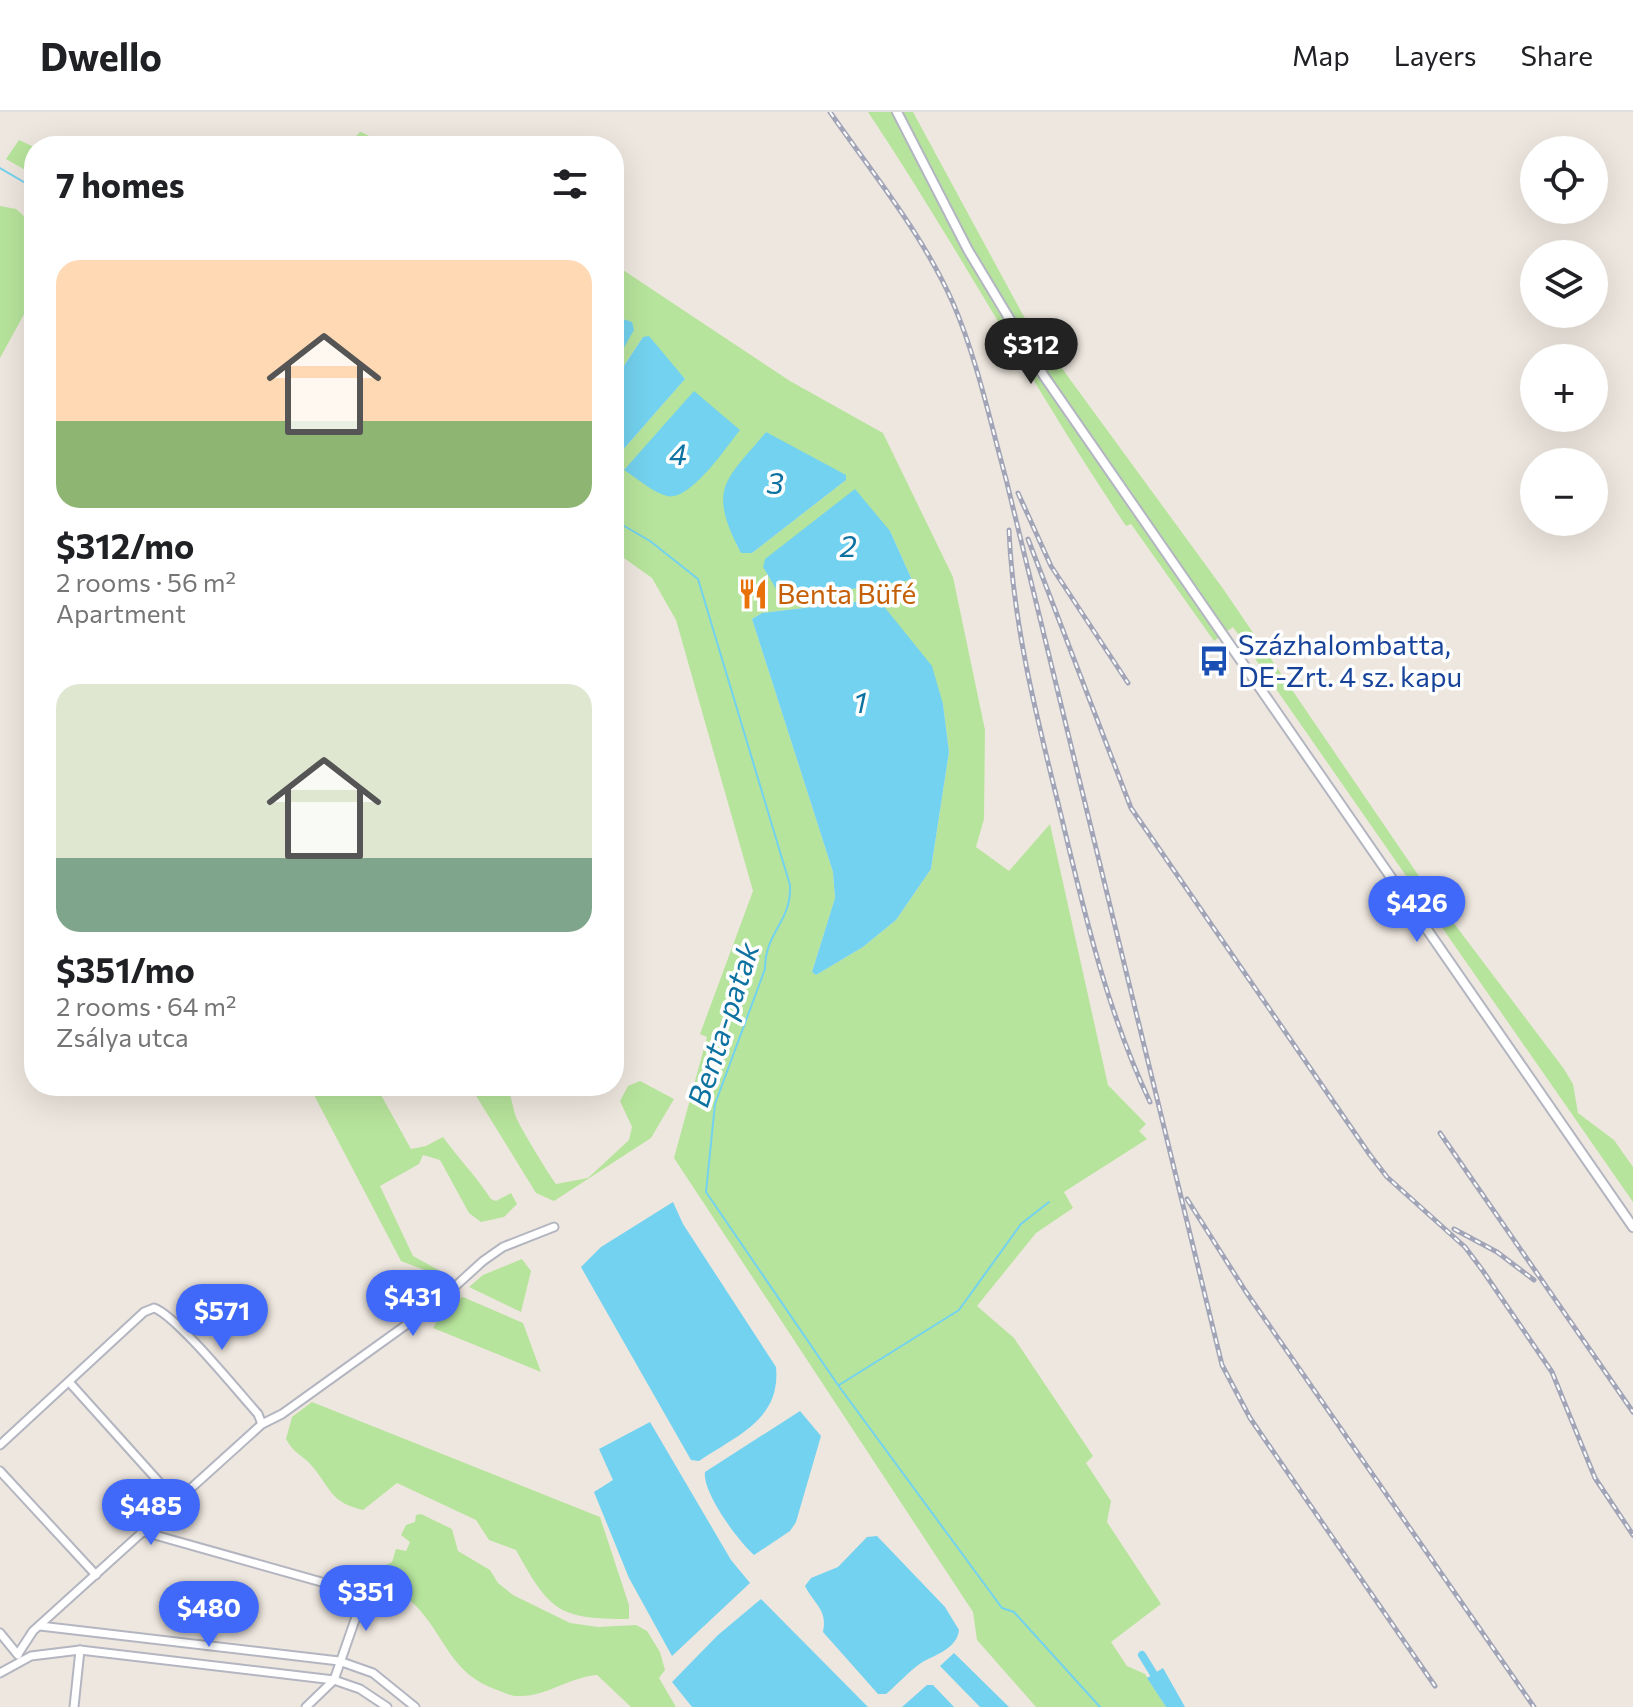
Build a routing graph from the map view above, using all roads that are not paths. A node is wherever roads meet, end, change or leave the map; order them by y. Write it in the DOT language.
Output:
graph roads {
  1 [pos="897,112"];
  2 [pos="554,1227"];
  3 [pos="1633,1227"];
  4 [pos="70,1383"];
  5 [pos="262,1424"];
  6 [pos="0,1445"];
  7 [pos="0,1471"];
  8 [pos="177,1502"];
  9 [pos="144,1532"];
  10 [pos="96,1575"];
  11 [pos="40,1626"];
  12 [pos="0,1633"];
  13 [pos="80,1650"];
  14 [pos="19,1657"];
  15 [pos="339,1661"];
  16 [pos="0,1673"];
  17 [pos="334,1680"];
  18 [pos="74,1707"];
  19 [pos="306,1707"];
  20 [pos="387,1707"];
  21 [pos="415,1707"];
  1 -- 3 [label="street"];
  2 -- 5 [label="street"];
  4 -- 5 [label="street"];
  4 -- 6 [label="street"];
  4 -- 8 [label="street"];
  5 -- 8 [label="street"];
  7 -- 10 [label="street"];
  8 -- 9 [label="street"];
  9 -- 10 [label="street"];
  9 -- 15 [label="street"];
  10 -- 11 [label="street"];
  11 -- 14 [label="street"];
  11 -- 15 [label="street"];
  12 -- 14 [label="street"];
  13 -- 14 [label="street"];
  13 -- 17 [label="street"];
  13 -- 18 [label="street"];
  14 -- 16 [label="street"];
  15 -- 17 [label="street"];
  15 -- 21 [label="street"];
  17 -- 19 [label="street"];
  17 -- 20 [label="street"];
}
